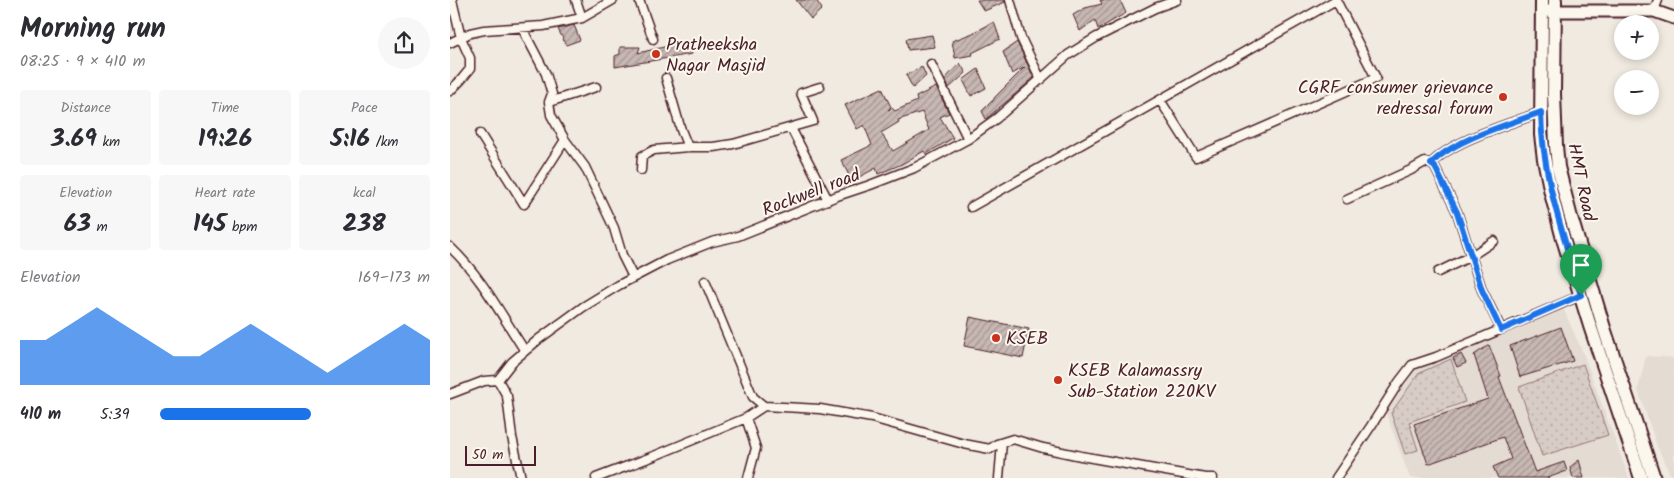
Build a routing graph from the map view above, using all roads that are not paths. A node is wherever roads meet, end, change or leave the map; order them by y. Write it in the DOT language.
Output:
graph roads {
  1 [pos="452,0"];
  2 [pos="576,0"];
  3 [pos="613,0"];
  4 [pos="639,0"];
  5 [pos="1010,0"];
  6 [pos="1177,0"];
  7 [pos="1336,0"];
  8 [pos="1548,6"];
  9 [pos="1656,6"];
  10 [pos="582,18"];
  11 [pos="1674,18"];
  12 [pos="522,28"];
  13 [pos="461,38"];
  14 [pos="653,39"];
  15 [pos="450,43"];
  16 [pos="931,64"];
  17 [pos="666,78"];
  18 [pos="1041,80"];
  19 [pos="596,87"];
  20 [pos="820,87"];
  21 [pos="450,91"];
  22 [pos="1160,100"];
  23 [pos="549,102"];
  24 [pos="1541,112"];
  25 [pos="791,128"];
  26 [pos="480,134"];
  27 [pos="968,139"];
  28 [pos="565,140"];
  29 [pos="688,147"];
  30 [pos="1431,164"];
  31 [pos="641,170"];
  32 [pos="1347,198"];
  33 [pos="828,200"];
  34 [pos="971,207"];
  35 [pos="1494,241"];
  36 [pos="450,247"];
  37 [pos="1471,256"];
  38 [pos="1438,272"];
  39 [pos="633,278"];
  40 [pos="705,281"];
  41 [pos="1587,293"];
  42 [pos="1501,330"];
  43 [pos="525,351"];
  44 [pos="498,380"];
  45 [pos="450,394"];
  46 [pos="764,406"];
  47 [pos="746,418"];
  48 [pos="1002,443"];
  49 [pos="521,478"];
  50 [pos="596,478"];
  51 [pos="748,478"];
  52 [pos="999,478"];
  53 [pos="1213,478"];
  54 [pos="1336,478"];
  55 [pos="1640,478"];
  56 [pos="1654,478"];
  1 -- 13 [label="street"];
  2 -- 10 [label="street"];
  3 -- 10 [label="street"];
  4 -- 14 [label="street"];
  5 -- 18 [label="street"];
  6 -- 18 [label="street, Rockwell road"];
  7 -- 22 [label="street"];
  7 -- 22 [label="street"];
  8 -- 9 [label="street"];
  8 -- 24 [label="main road, HMT Road"];
  8 -- 41 [label="main road, HMT Road"];
  9 -- 11 [label="street"];
  10 -- 12 [label="street"];
  12 -- 13 [label="street"];
  12 -- 23 [label="street"];
  13 -- 15 [label="street"];
  13 -- 21 [label="street"];
  16 -- 27 [label="street"];
  17 -- 29 [label="street"];
  18 -- 27 [label="street, Rockwell road"];
  19 -- 23 [label="street"];
  20 -- 25 [label="street"];
  22 -- 34 [label="street"];
  23 -- 28 [label="street"];
  24 -- 30 [label="street"];
  24 -- 41 [label="main road, HMT Road"];
  25 -- 29 [label="street"];
  25 -- 33 [label="street"];
  26 -- 28 [label="street"];
  27 -- 33 [label="street, Rockwell road"];
  28 -- 39 [label="street"];
  29 -- 31 [label="street"];
  30 -- 32 [label="street"];
  30 -- 37 [label="street"];
  33 -- 39 [label="street, Rockwell road"];
  35 -- 37 [label="street"];
  36 -- 43 [label="street"];
  37 -- 38 [label="street"];
  37 -- 42 [label="street"];
  39 -- 43 [label="street, Rockwell road"];
  40 -- 46 [label="street"];
  41 -- 42 [label="street"];
  41 -- 55 [label="main road, HMT Road"];
  41 -- 56 [label="main road, HMT Road"];
  42 -- 54 [label="street"];
  43 -- 44 [label="street, Rockwell road"];
  44 -- 45 [label="street"];
  44 -- 49 [label="street"];
  46 -- 47 [label="street"];
  46 -- 48 [label="street"];
  47 -- 50 [label="street"];
  47 -- 51 [label="street"];
  48 -- 52 [label="street"];
  48 -- 53 [label="street"];
}
